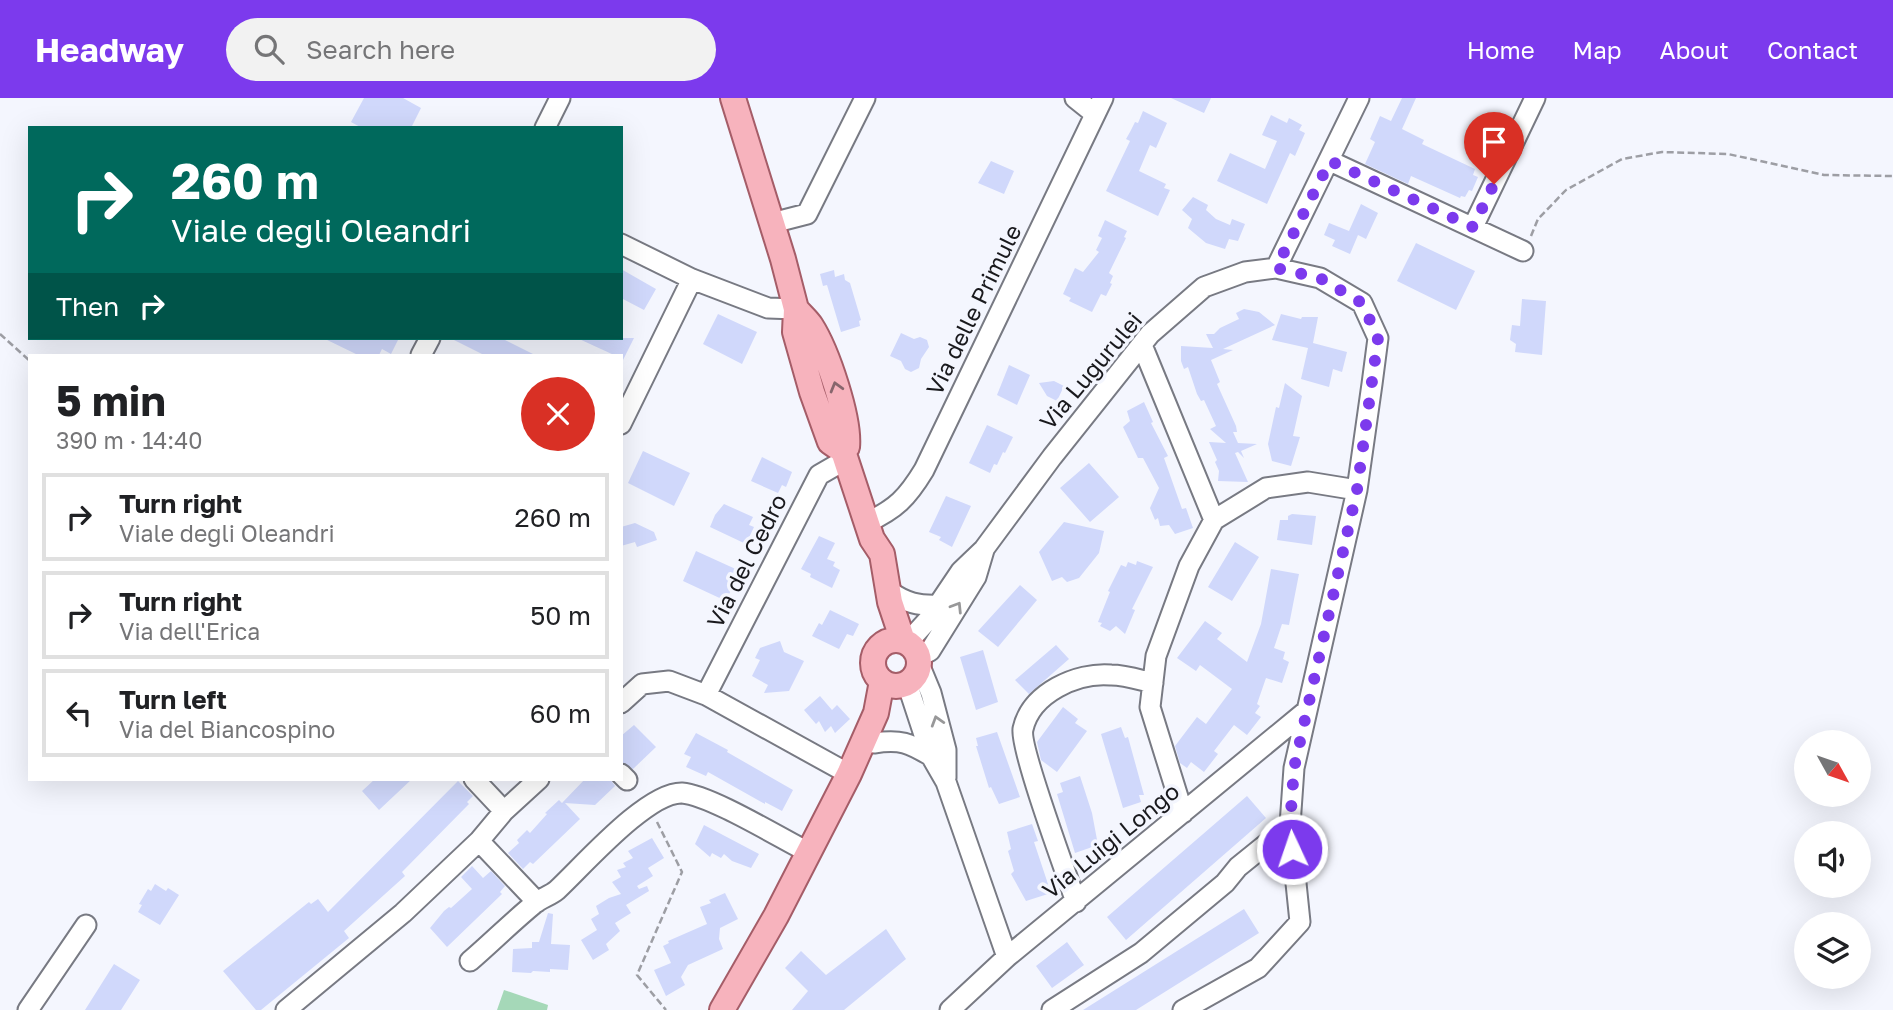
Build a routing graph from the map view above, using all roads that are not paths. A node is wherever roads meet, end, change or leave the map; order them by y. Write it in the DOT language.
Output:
graph roads {
  1 [pos="560,98"];
  2 [pos="733,98"];
  3 [pos="865,98"];
  4 [pos="1075,98"];
  5 [pos="1359,98"];
  6 [pos="1535,98"];
  7 [pos="1099,106"];
  8 [pos="546,126"];
  9 [pos="1330,161"];
  10 [pos="772,223"];
  11 [pos="1473,227"];
  12 [pos="623,245"];
  13 [pos="1523,251"];
  14 [pos="1276,268"];
  15 [pos="692,279"];
  16 [pos="796,309"];
  17 [pos="1142,345"];
  18 [pos="623,420"];
  19 [pos="844,456"];
  20 [pos="1357,490"];
  21 [pos="1214,520"];
  22 [pos="869,531"];
  23 [pos="984,549"];
  24 [pos="888,591"];
  25 [pos="940,605"];
  26 [pos="903,662"];
  27 [pos="1153,682"];
  28 [pos="706,695"];
  29 [pos="623,702"];
  30 [pos="1305,712"];
  31 [pos="874,743"];
  32 [pos="931,756"];
  33 [pos="849,774"];
  34 [pos="946,779"];
  35 [pos="476,781"];
  36 [pos="537,781"];
  37 [pos="504,811"];
  38 [pos="1183,813"];
  39 [pos="1290,825"];
  40 [pos="480,841"];
  41 [pos="808,852"];
  42 [pos="537,902"];
  43 [pos="1076,902"];
  44 [pos="86,925"];
  45 [pos="1007,957"];
  46 [pos="470,961"];
  47 [pos="28,1010"];
  48 [pos="286,1010"];
  49 [pos="722,1010"];
  50 [pos="950,1010"];
  51 [pos="1052,1010"];
  52 [pos="1183,1010"];
  1 -- 8 [label="street"];
  2 -- 10 [label="main road"];
  3 -- 10 [label="street"];
  4 -- 7 [label="street"];
  5 -- 9 [label="street"];
  6 -- 11 [label="street"];
  7 -- 22 [label="street, Via delle Primule"];
  9 -- 11 [label="street"];
  9 -- 14 [label="street"];
  10 -- 16 [label="main road"];
  11 -- 13 [label="street"];
  12 -- 15 [label="street"];
  14 -- 17 [label="street, Via Lugurulei"];
  14 -- 20 [label="street, Via Lugurulei"];
  15 -- 16 [label="street"];
  15 -- 18 [label="street"];
  16 -- 19 [label="main road"];
  17 -- 21 [label="street"];
  17 -- 23 [label="street, Via Lugurulei"];
  19 -- 22 [label="main road"];
  19 -- 28 [label="street, Via del Cedro"];
  20 -- 21 [label="street"];
  20 -- 30 [label="street, Via Lugurulei"];
  21 -- 27 [label="street"];
  22 -- 24 [label="main road"];
  22 -- 26 [label="main road"];
  23 -- 25 [label="street, Via Lugurulei"];
  26 -- 23 [label="street, Via Lugurulei, one-way"];
  24 -- 25 [label="street"];
  24 -- 26 [label="main road"];
  25 -- 26 [label="street, Via Lugurulei"];
  26 -- 31 [label="main road"];
  26 -- 32 [label="street"];
  26 -- 33 [label="main road"];
  34 -- 26 [label="street, one-way"];
  27 -- 38 [label="street"];
  27 -- 43 [label="street"];
  28 -- 29 [label="street"];
  28 -- 33 [label="street"];
  30 -- 38 [label="street, Via Luigi Longo"];
  30 -- 39 [label="street, Via Lugurulei"];
  31 -- 32 [label="street"];
  31 -- 33 [label="main road"];
  32 -- 34 [label="street"];
  33 -- 41 [label="main road"];
  34 -- 45 [label="street"];
  35 -- 37 [label="street"];
  36 -- 37 [label="street"];
  37 -- 40 [label="street"];
  38 -- 43 [label="street, Via Luigi Longo"];
  39 -- 51 [label="street"];
  39 -- 52 [label="street, Via Lugurulei"];
  40 -- 42 [label="street"];
  40 -- 48 [label="street"];
  41 -- 42 [label="street"];
  41 -- 49 [label="main road"];
  42 -- 46 [label="street"];
  43 -- 45 [label="street, Via Luigi Longo"];
  44 -- 47 [label="street"];
  45 -- 50 [label="street, Via Luigi Longo"];
}
